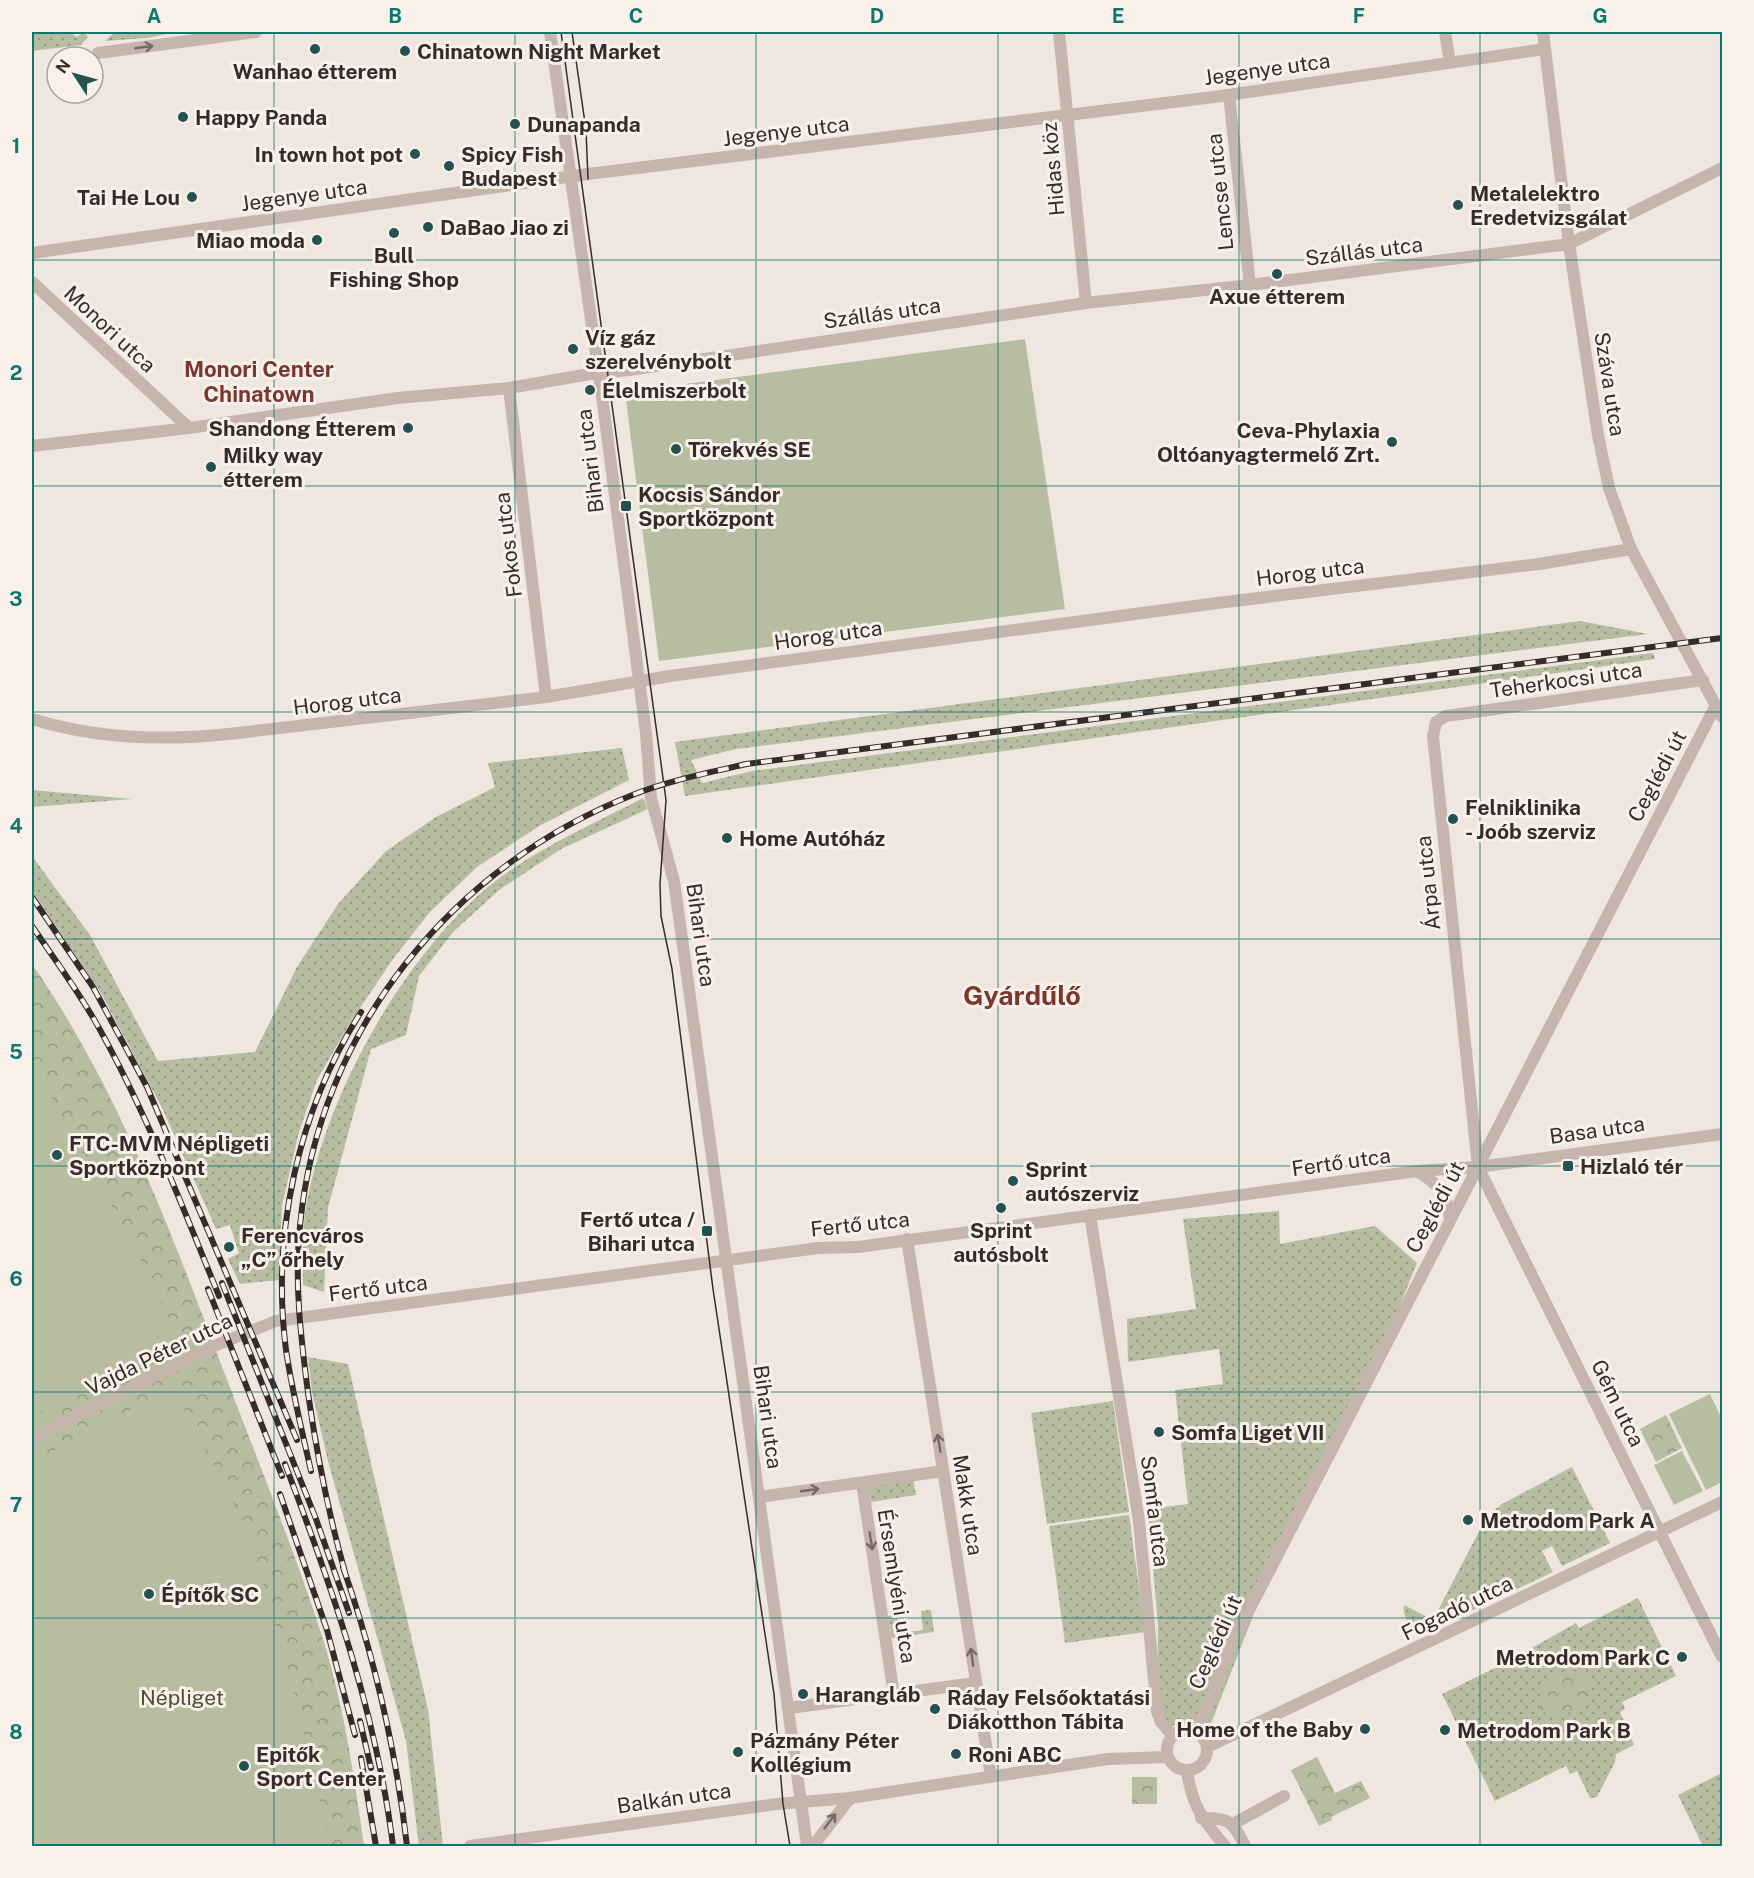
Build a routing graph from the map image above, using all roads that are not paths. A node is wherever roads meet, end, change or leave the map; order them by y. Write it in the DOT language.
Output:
graph roads {
  1 [pos="256,32"];
  2 [pos="550,32"];
  3 [pos="1059,32"];
  4 [pos="1445,32"];
  5 [pos="1543,32"];
  6 [pos="1545,49"];
  7 [pos="105,52"];
  8 [pos="1450,62"];
  9 [pos="1229,95"];
  10 [pos="1068,116"];
  11 [pos="1722,168"];
  12 [pos="571,177"];
  13 [pos="1569,244"];
  14 [pos="32,253"];
  15 [pos="32,282"];
  16 [pos="1250,285"];
  17 [pos="1086,303"];
  18 [pos="598,373"];
  19 [pos="509,388"];
  20 [pos="189,428"];
  21 [pos="32,446"];
  22 [pos="1631,549"];
  23 [pos="638,680"];
  24 [pos="1703,680"];
  25 [pos="546,698"];
  26 [pos="1719,711"];
  27 [pos="32,719"];
  28 [pos="1436,722"];
  29 [pos="1722,1134"];
  30 [pos="1478,1167"];
  31 [pos="1417,1171"];
  32 [pos="1090,1215"];
  33 [pos="1450,1218"];
  34 [pos="907,1239"];
  35 [pos="728,1260"];
  36 [pos="307,1316"];
  37 [pos="32,1438"];
  38 [pos="943,1471"];
  39 [pos="862,1483"];
  40 [pos="759,1497"];
  41 [pos="1722,1502"];
  42 [pos="1660,1532"];
  43 [pos="1722,1657"];
  44 [pos="975,1683"];
  45 [pos="894,1695"];
  46 [pos="789,1708"];
  47 [pos="1195,1731"];
  48 [pos="1173,1736"];
  49 [pos="1207,1747"];
  50 [pos="1168,1757"];
  51 [pos="1187,1771"];
  52 [pos="991,1777"];
  53 [pos="1284,1796"];
  54 [pos="850,1798"];
  55 [pos="801,1802"];
  56 [pos="1201,1818"];
  57 [pos="1233,1824"];
  58 [pos="470,1846"];
  59 [pos="807,1846"];
  60 [pos="813,1846"];
  61 [pos="1226,1846"];
  62 [pos="1245,1846"];
  7 -- 1 [label="street, one-way"];
  2 -- 12 [label="street, Bihari utca"];
  3 -- 10 [label="street, Hidas köz"];
  4 -- 8 [label="street"];
  5 -- 6 [label="street, Száva utca"];
  6 -- 8 [label="street, Jegenye utca"];
  6 -- 13 [label="street, Száva utca"];
  8 -- 9 [label="street, Jegenye utca"];
  9 -- 10 [label="street, Jegenye utca"];
  9 -- 16 [label="street, Lencse utca"];
  10 -- 12 [label="street, Jegenye utca"];
  10 -- 17 [label="street, Hidas köz"];
  11 -- 13 [label="street, Szállás utca"];
  12 -- 14 [label="street, Jegenye utca"];
  12 -- 18 [label="street, Bihari utca"];
  13 -- 16 [label="street, Szállás utca"];
  13 -- 22 [label="street, Száva utca"];
  15 -- 20 [label="street, Monori utca"];
  16 -- 17 [label="street, Szállás utca"];
  17 -- 18 [label="street, Szállás utca"];
  18 -- 19 [label="street, Szállás utca"];
  18 -- 23 [label="street, Bihari utca"];
  19 -- 20 [label="street, Szállás utca"];
  19 -- 25 [label="street, Fokos utca"];
  20 -- 21 [label="street, Szállás utca"];
  22 -- 23 [label="street, Horog utca"];
  22 -- 24 [label="street, Száva utca"];
  23 -- 25 [label="street, Horog utca"];
  23 -- 35 [label="street, Bihari utca"];
  24 -- 26 [label="street, Száva utca"];
  24 -- 28 [label="street, Teherkocsi utca"];
  25 -- 27 [label="street, Horog utca"];
  26 -- 30 [label="street, Ceglédi út"];
  28 -- 30 [label="street, Árpa utca"];
  29 -- 30 [label="street, Basa utca"];
  30 -- 31 [label="street"];
  30 -- 33 [label="street, Ceglédi út"];
  30 -- 42 [label="street, Gém utca"];
  31 -- 32 [label="street, Fertő utca"];
  31 -- 33 [label="street"];
  32 -- 34 [label="street, Fertő utca"];
  32 -- 48 [label="street, Somfa utca"];
  33 -- 47 [label="street, Ceglédi út"];
  34 -- 35 [label="street, Fertő utca"];
  38 -- 34 [label="street, Makk utca, one-way"];
  35 -- 36 [label="street, Fertő utca"];
  35 -- 40 [label="street, Bihari utca"];
  36 -- 37 [label="street, Vajda Péter utca"];
  38 -- 39 [label="street"];
  44 -- 38 [label="street, Makk utca, one-way"];
  40 -- 39 [label="street, one-way"];
  39 -- 45 [label="street, Érsemlyéni utca, one-way"];
  40 -- 46 [label="street, Bihari utca"];
  41 -- 42 [label="street, Fogadó utca"];
  42 -- 43 [label="street, Gém utca"];
  42 -- 49 [label="street, Fogadó utca"];
  44 -- 45 [label="street"];
  44 -- 52 [label="street, Makk utca"];
  45 -- 46 [label="street"];
  46 -- 55 [label="street, Bihari utca"];
  47 -- 48 [label="street"];
  47 -- 49 [label="street"];
  48 -- 50 [label="street"];
  49 -- 51 [label="street"];
  50 -- 51 [label="street"];
  50 -- 52 [label="street, Balkán utca"];
  51 -- 56 [label="street"];
  52 -- 54 [label="street, Balkán utca"];
  53 -- 57 [label="street"];
  54 -- 55 [label="street, Balkán utca"];
  60 -- 54 [label="street, one-way"];
  55 -- 58 [label="street, Balkán utca"];
  55 -- 59 [label="street, Bihari utca"];
  56 -- 57 [label="street"];
  56 -- 61 [label="street"];
  57 -- 62 [label="street"];
}
